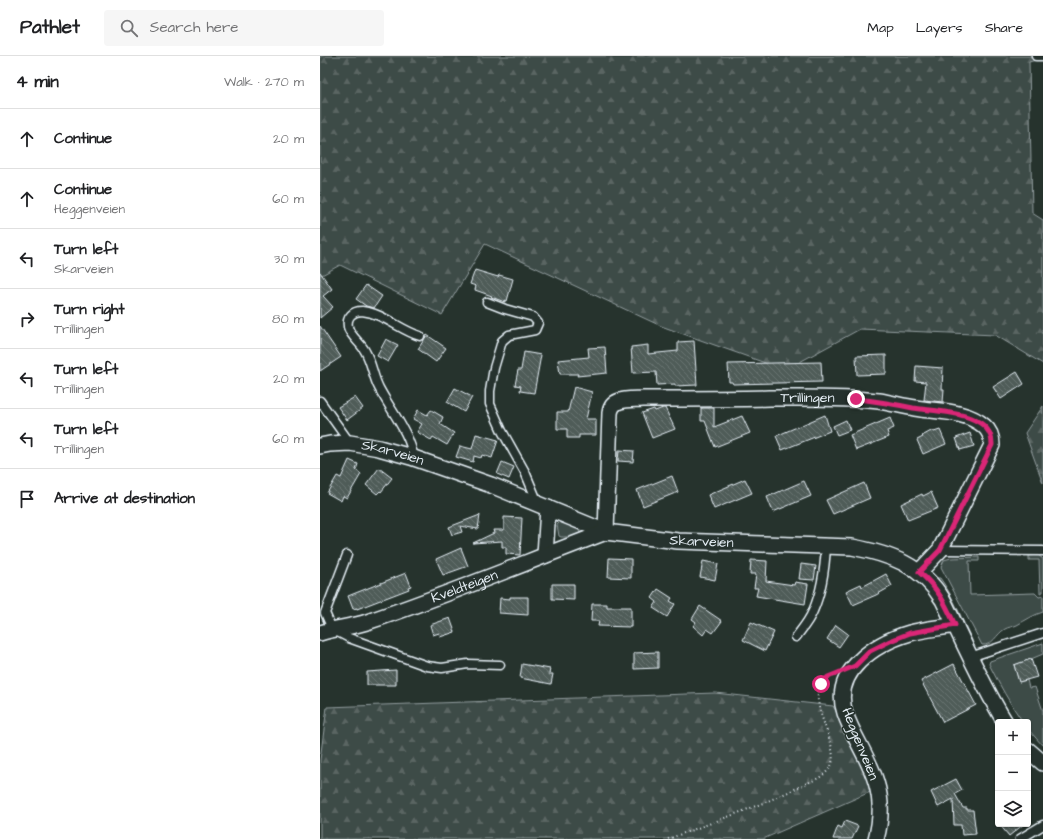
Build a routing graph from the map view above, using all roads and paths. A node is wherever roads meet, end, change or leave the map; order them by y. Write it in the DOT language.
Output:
graph roads {
  1 [pos="1036,56"];
  2 [pos="1043,56"];
  3 [pos="487,302"];
  4 [pos="420,336"];
  5 [pos="320,401"];
  6 [pos="350,443"];
  7 [pos="320,446"];
  8 [pos="414,459"];
  9 [pos="544,506"];
  10 [pos="606,532"];
  11 [pos="826,546"];
  12 [pos="940,550"];
  13 [pos="1043,551"];
  14 [pos="347,555"];
  15 [pos="545,555"];
  16 [pos="919,572"];
  17 [pos="955,625"];
  18 [pos="326,631"];
  19 [pos="1043,633"];
  20 [pos="796,637"];
  21 [pos="970,658"];
  22 [pos="500,666"];
  23 [pos="855,666"];
  24 [pos="1003,719"];
  25 [pos="1031,753"];
  26 [pos="1043,763"];
  27 [pos="1043,825"];
  28 [pos="668,839"];
  29 [pos="876,839"];
  30 [pos="1020,839"];
  1 -- 2 [label="lane"];
  3 -- 9 [label="lane"];
  4 -- 8 [label="lane"];
  5 -- 6 [label="lane"];
  6 -- 7 [label="street, Skarveien"];
  6 -- 8 [label="street, Skarveien"];
  8 -- 9 [label="street, Skarveien"];
  9 -- 10 [label="street, Skarveien"];
  9 -- 15 [label="street"];
  10 -- 11 [label="street, Skarveien"];
  10 -- 12 [label="street, Trillingen"];
  10 -- 15 [label="street, Kveldteigen"];
  11 -- 16 [label="street, Skarveien"];
  11 -- 20 [label="lane"];
  12 -- 13 [label="lane"];
  12 -- 16 [label="street, Trillingen"];
  14 -- 18 [label="lane"];
  15 -- 18 [label="street, Kveldteigen"];
  16 -- 17 [label="street, Skarveien"];
  17 -- 21 [label="street, Skarveien"];
  17 -- 23 [label="street, Heggenveien"];
  18 -- 22 [label="lane"];
  19 -- 21 [label="lane"];
  21 -- 24 [label="street, Skarveien"];
  23 -- 28 [label="path"];
  23 -- 29 [label="street, Heggenveien"];
  25 -- 26 [label="street"];
  27 -- 30 [label="lane"];
}
